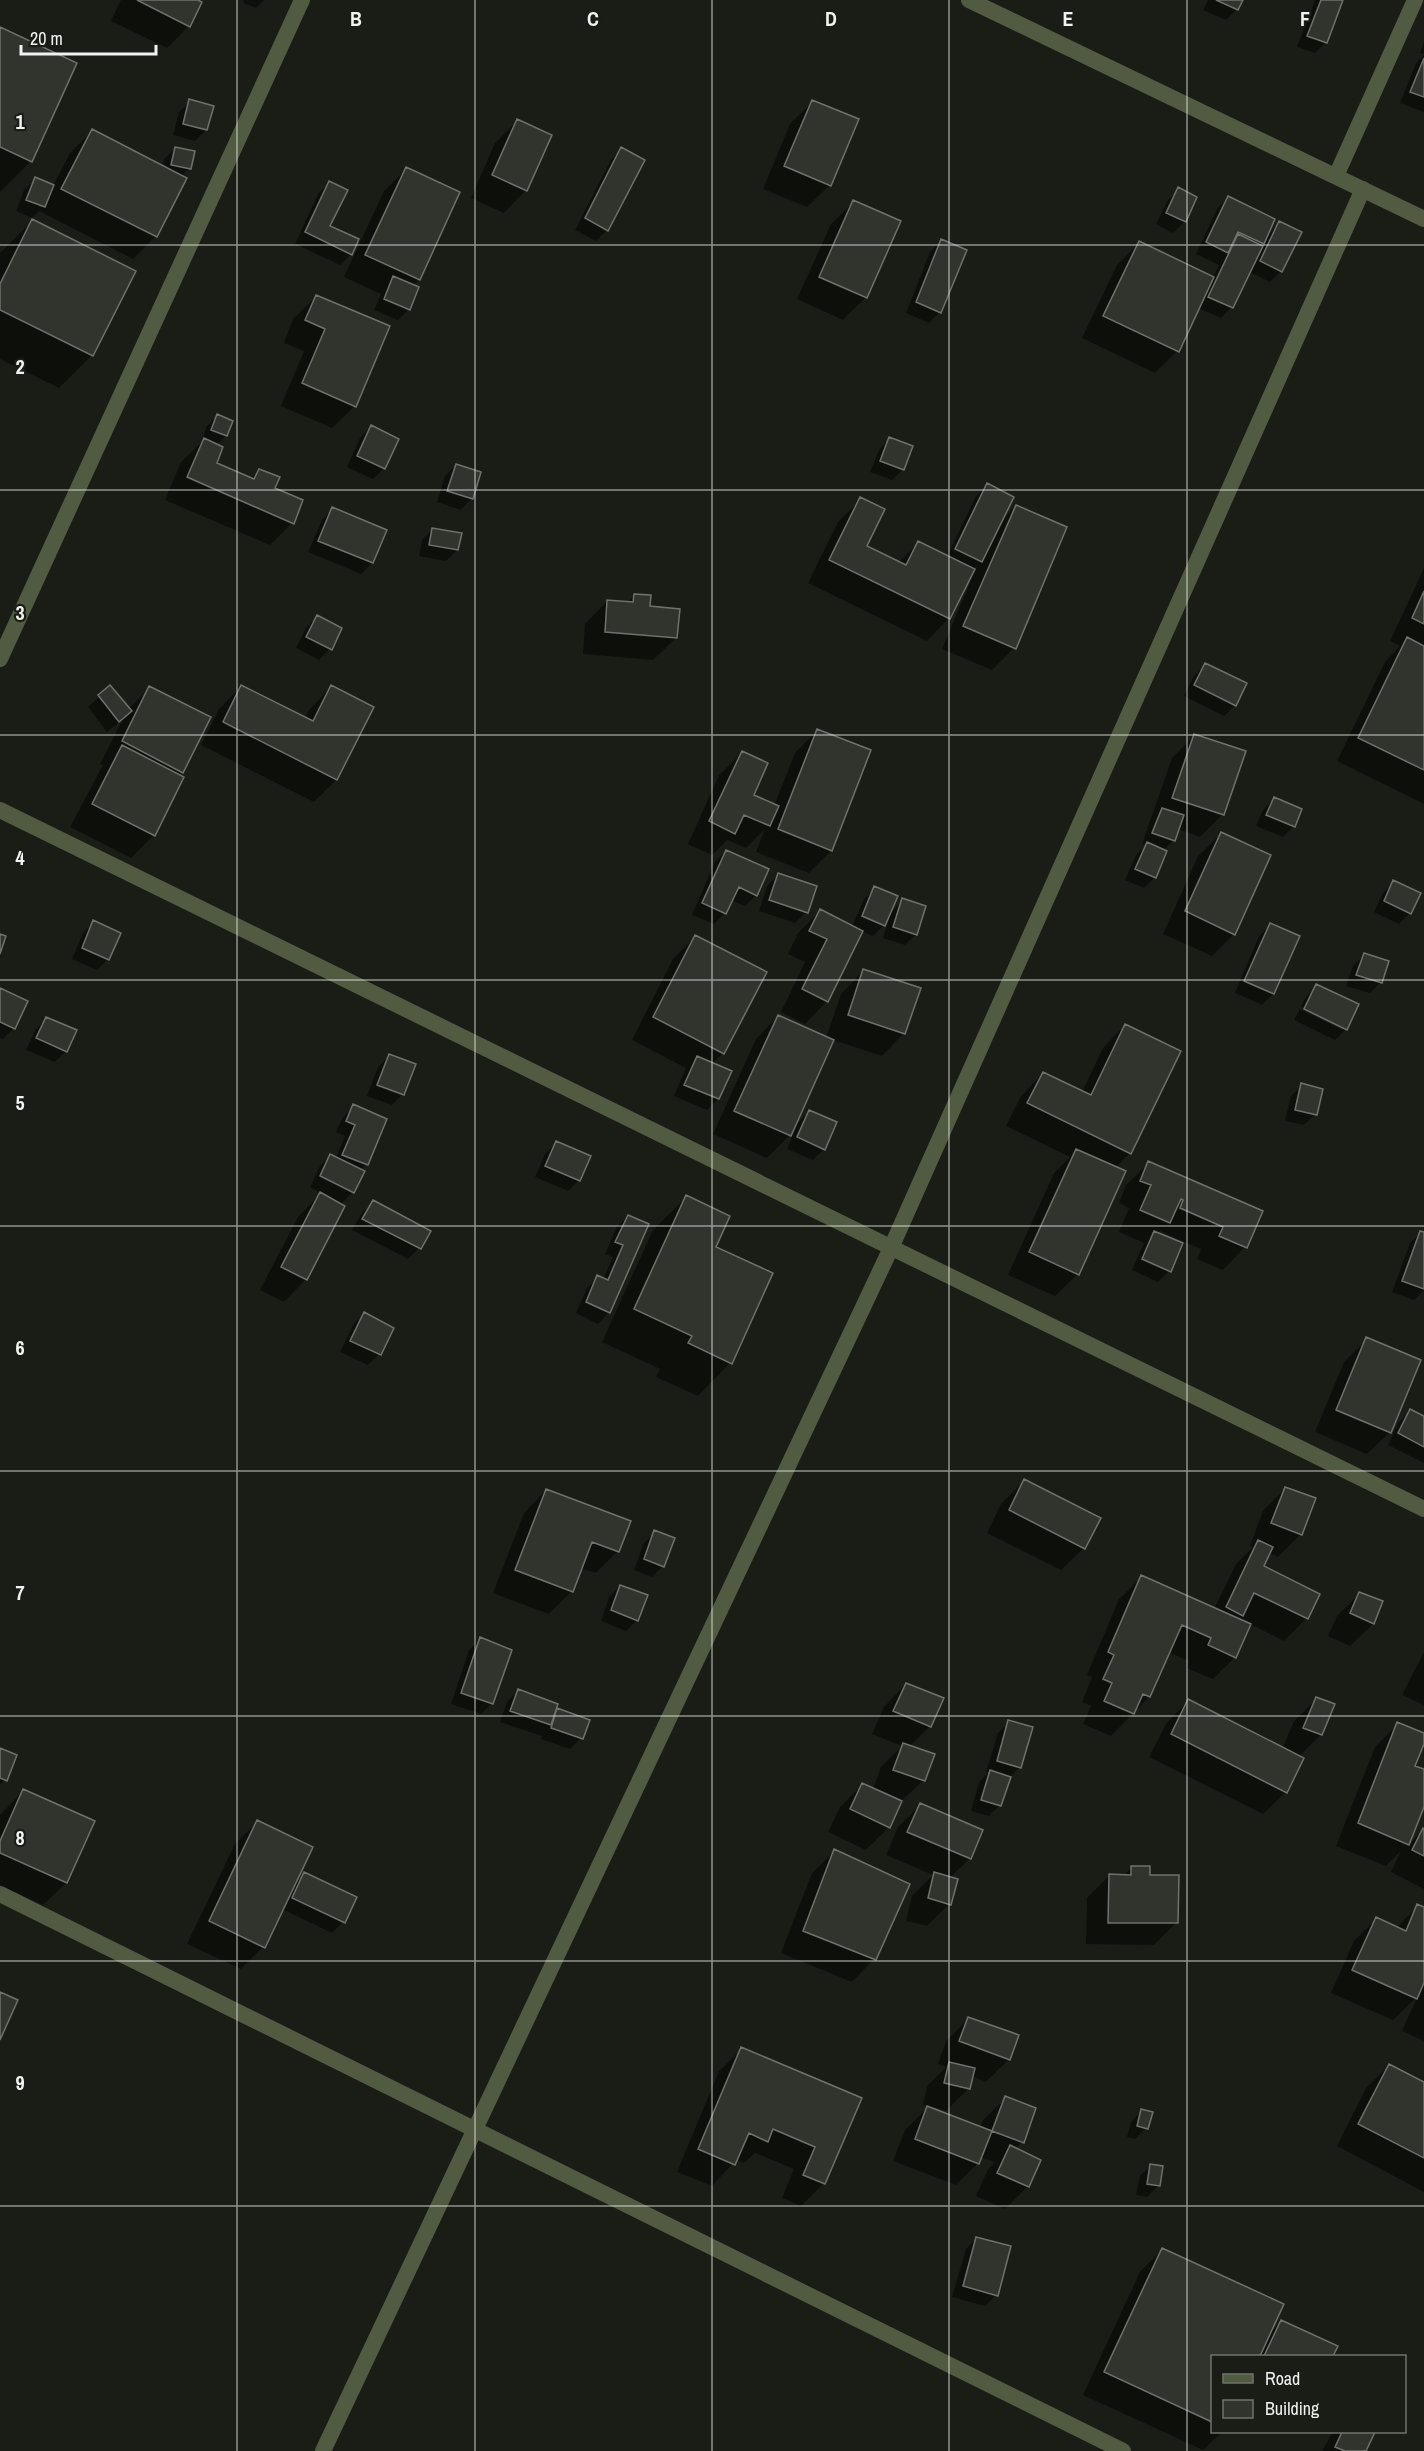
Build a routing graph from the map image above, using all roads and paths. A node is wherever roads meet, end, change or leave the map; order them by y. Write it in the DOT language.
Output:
graph roads {
  1 [pos="302,0"];
  2 [pos="969,0"];
  3 [pos="1415,0"];
  4 [pos="1336,176"];
  5 [pos="1362,189"];
  6 [pos="1424,219"];
  7 [pos="0,659"];
  8 [pos="0,810"];
  9 [pos="891,1248"];
  10 [pos="1424,1509"];
  11 [pos="0,1894"];
  12 [pos="475,2130"];
  13 [pos="323,2451"];
  14 [pos="1123,2451"];
  1 -- 7 [label="street"];
  2 -- 4 [label="street"];
  3 -- 4 [label="street"];
  4 -- 5 [label="street"];
  5 -- 6 [label="street"];
  5 -- 9 [label="street"];
  8 -- 9 [label="street"];
  9 -- 10 [label="street"];
  9 -- 12 [label="street"];
  11 -- 12 [label="street"];
  12 -- 13 [label="street"];
  12 -- 14 [label="street"];
}
